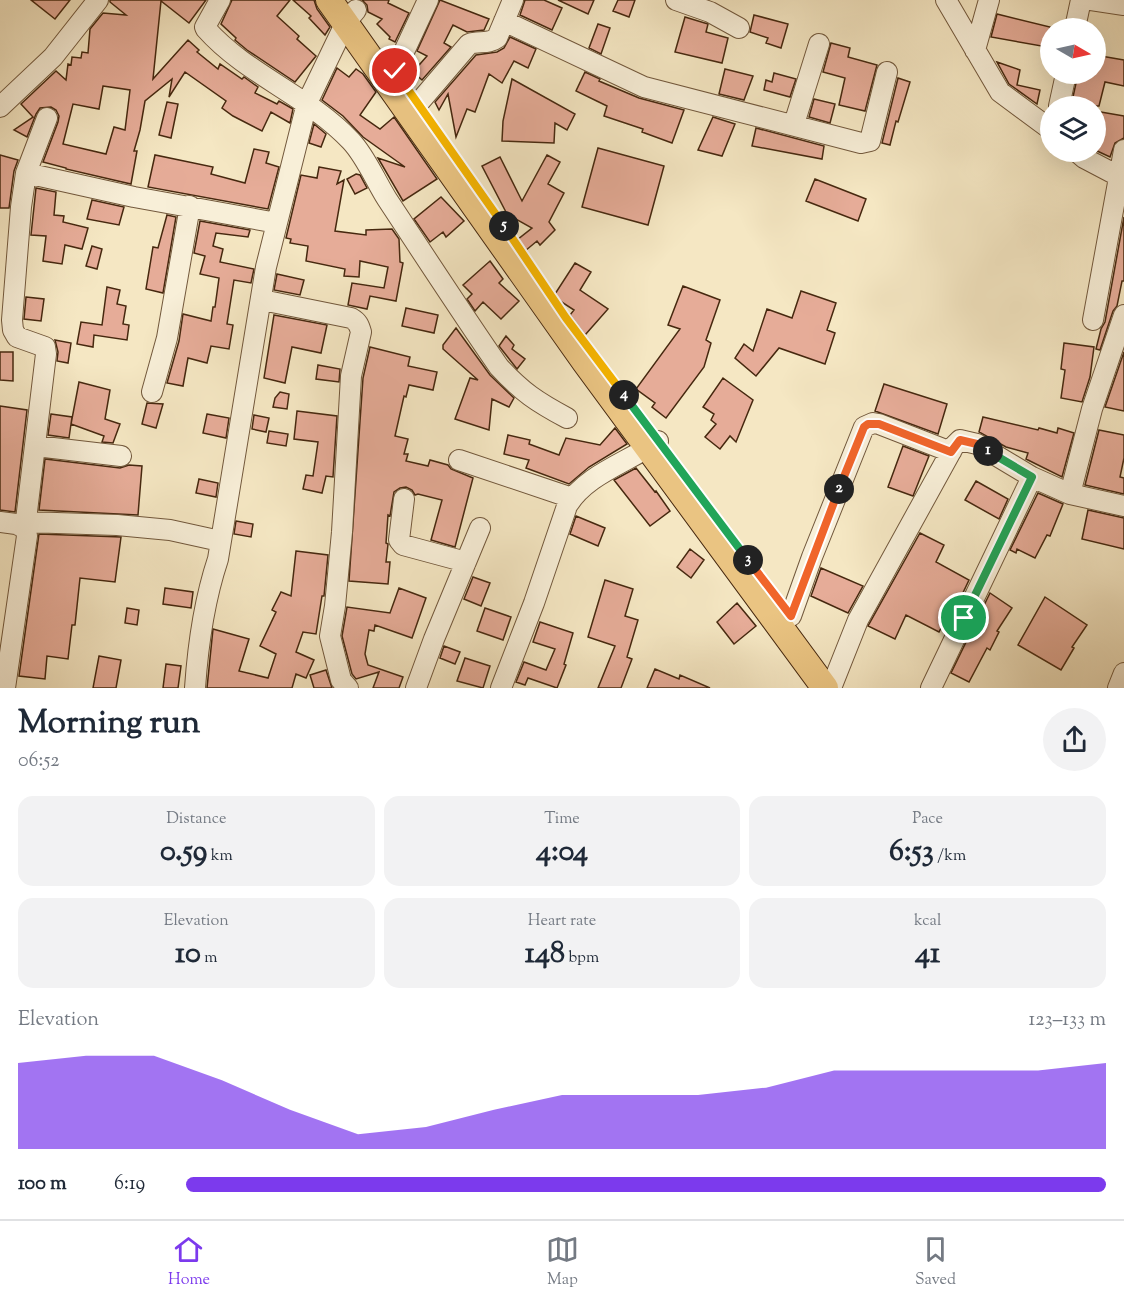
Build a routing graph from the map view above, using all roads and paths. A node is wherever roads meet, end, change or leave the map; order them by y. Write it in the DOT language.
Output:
graph roads {
  1 [pos="98,0"];
  2 [pos="220,0"];
  3 [pos="428,0"];
  4 [pos="513,0"];
  5 [pos="676,0"];
  6 [pos="946,0"];
  7 [pos="988,0"];
  8 [pos="1082,0"];
  9 [pos="1091,0"];
  10 [pos="1124,5"];
  11 [pos="341,6"];
  12 [pos="1078,18"];
  13 [pos="504,21"];
  14 [pos="739,28"];
  15 [pos="819,44"];
  16 [pos="975,50"];
  17 [pos="395,71"];
  18 [pos="887,72"];
  19 [pos="307,103"];
  20 [pos="0,107"];
  21 [pos="414,107"];
  22 [pos="47,118"];
  23 [pos="1040,122"];
  24 [pos="794,124"];
  25 [pos="1124,150"];
  26 [pos="1094,162"];
  27 [pos="26,173"];
  28 [pos="1122,178"];
  29 [pos="190,206"];
  30 [pos="277,223"];
  31 [pos="262,300"];
  32 [pos="1124,315"];
  33 [pos="1093,320"];
  34 [pos="152,392"];
  35 [pos="567,418"];
  36 [pos="653,444"];
  37 [pos="36,446"];
  38 [pos="951,452"];
  39 [pos="121,456"];
  40 [pos="459,460"];
  41 [pos="1032,477"];
  42 [pos="1070,494"];
  43 [pos="572,498"];
  44 [pos="404,499"];
  45 [pos="1124,506"];
  46 [pos="0,522"];
  47 [pos="26,525"];
  48 [pos="480,528"];
  49 [pos="220,541"];
  50 [pos="466,562"];
  51 [pos="791,616"];
  52 [pos="1124,673"];
  53 [pos="833,686"];
  54 [pos="5,688"];
  55 [pos="195,688"];
  56 [pos="348,688"];
  57 [pos="416,688"];
  58 [pos="501,688"];
  59 [pos="931,688"];
  60 [pos="1118,688"];
  1 -- 20 [label="street"];
  2 -- 19 [label="street"];
  3 -- 17 [label="street"];
  4 -- 13 [label="street"];
  5 -- 14 [label="street"];
  6 -- 16 [label="street"];
  7 -- 16 [label="street"];
  8 -- 12 [label="street"];
  9 -- 10 [label="street"];
  11 -- 17 [label="main road"];
  11 -- 19 [label="street"];
  11 -- 21 [label="main road"];
  13 -- 21 [label="street"];
  13 -- 24 [label="street"];
  15 -- 24 [label="street"];
  16 -- 23 [label="street"];
  17 -- 21 [label="main road"];
  18 -- 24 [label="street"];
  19 -- 30 [label="street"];
  19 -- 35 [label="street"];
  21 -- 36 [label="main road"];
  22 -- 27 [label="street"];
  25 -- 28 [label="street"];
  26 -- 28 [label="street"];
  27 -- 29 [label="street"];
  27 -- 37 [label="street"];
  28 -- 33 [label="street"];
  29 -- 30 [label="street"];
  29 -- 34 [label="street"];
  30 -- 31 [label="street"];
  31 -- 49 [label="street"];
  31 -- 56 [label="street"];
  32 -- 42 [label="street"];
  36 -- 43 [label="street"];
  36 -- 51 [label="main road"];
  36 -- 53 [label="main road"];
  37 -- 39 [label="street"];
  37 -- 47 [label="street"];
  38 -- 41 [label="street"];
  38 -- 51 [label="street"];
  38 -- 53 [label="street"];
  40 -- 43 [label="street"];
  41 -- 42 [label="street"];
  41 -- 59 [label="street"];
  42 -- 45 [label="street"];
  43 -- 58 [label="street"];
  44 -- 50 [label="street"];
  46 -- 47 [label="street"];
  47 -- 49 [label="street"];
  47 -- 54 [label="street"];
  48 -- 50 [label="street"];
  49 -- 55 [label="street"];
  50 -- 57 [label="street"];
  51 -- 53 [label="main road"];
  52 -- 60 [label="street"];
}
